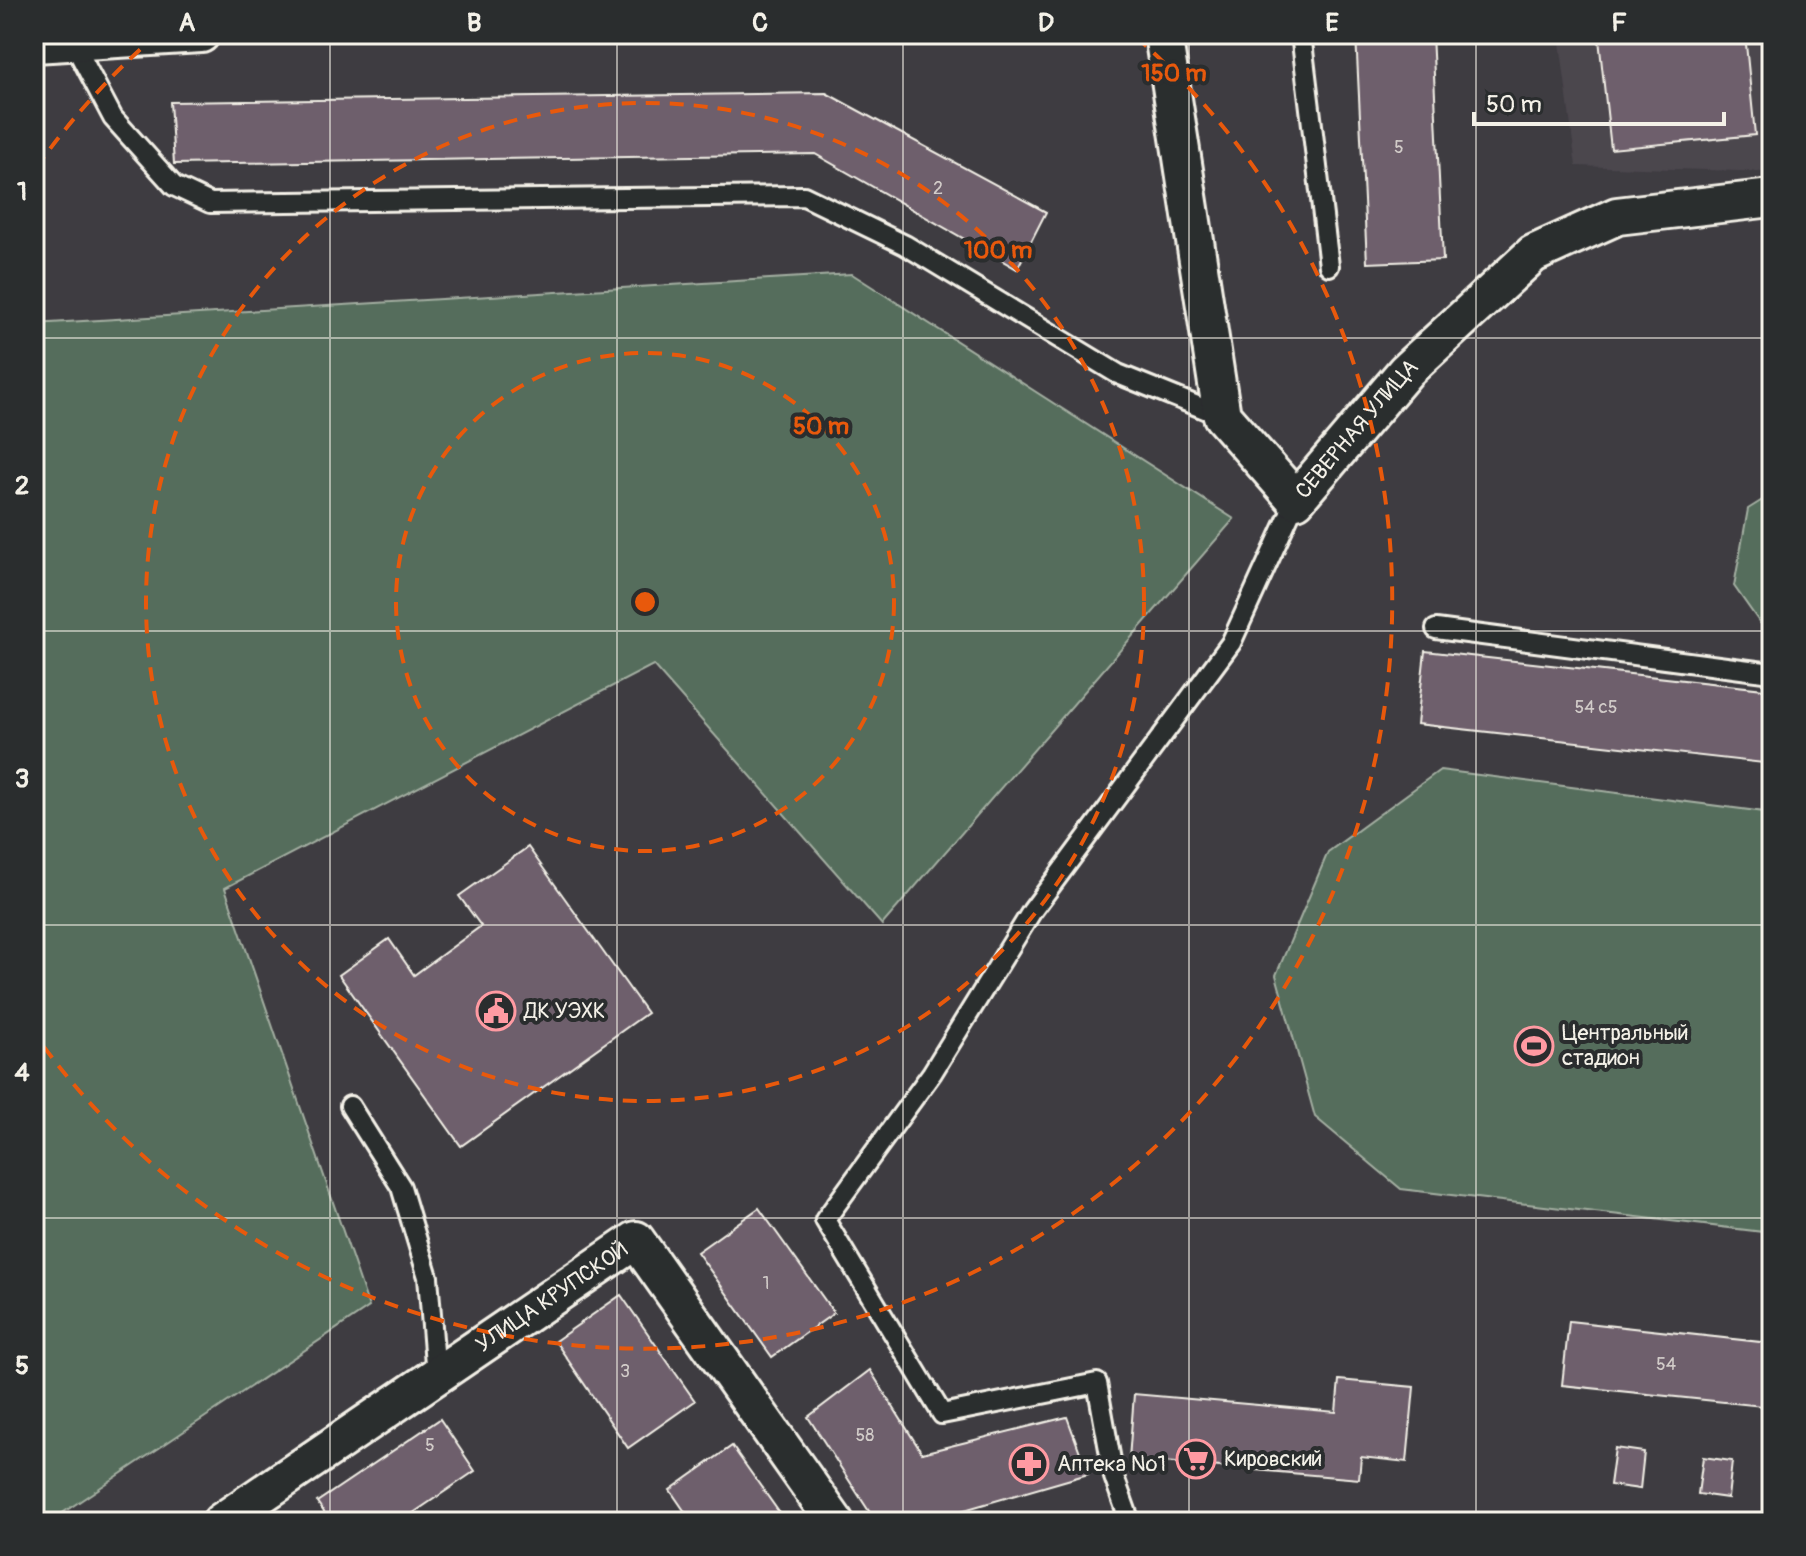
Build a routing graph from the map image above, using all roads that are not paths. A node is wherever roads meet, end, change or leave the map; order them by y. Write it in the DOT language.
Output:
graph roads {
  1 [pos="201,34"];
  2 [pos="1163,34"];
  3 [pos="1301,34"];
  4 [pos="73,42"];
  5 [pos="34,44"];
  6 [pos="1772,198"];
  7 [pos="1329,266"];
  8 [pos="1222,416"];
  9 [pos="1296,500"];
  10 [pos="1436,629"];
  11 [pos="1772,673"];
  12 [pos="350,1106"];
  13 [pos="436,1376"];
  14 [pos="221,1522"];
  15 [pos="835,1522"];
  16 [pos="1130,1522"];
  1 -- 4 [label="street"];
  2 -- 8 [label="street"];
  3 -- 7 [label="lane"];
  4 -- 5 [label="street"];
  4 -- 8 [label="lane"];
  6 -- 9 [label="street, СЕВЕРНАЯ УЛИЦА"];
  8 -- 9 [label="street, СЕВЕРНАЯ УЛИЦА"];
  9 -- 16 [label="lane"];
  10 -- 11 [label="lane"];
  12 -- 13 [label="lane"];
  13 -- 14 [label="street, УЛИЦА КРУПСКОЙ"];
  13 -- 15 [label="street, УЛИЦА КРУПСКОЙ"];
}
